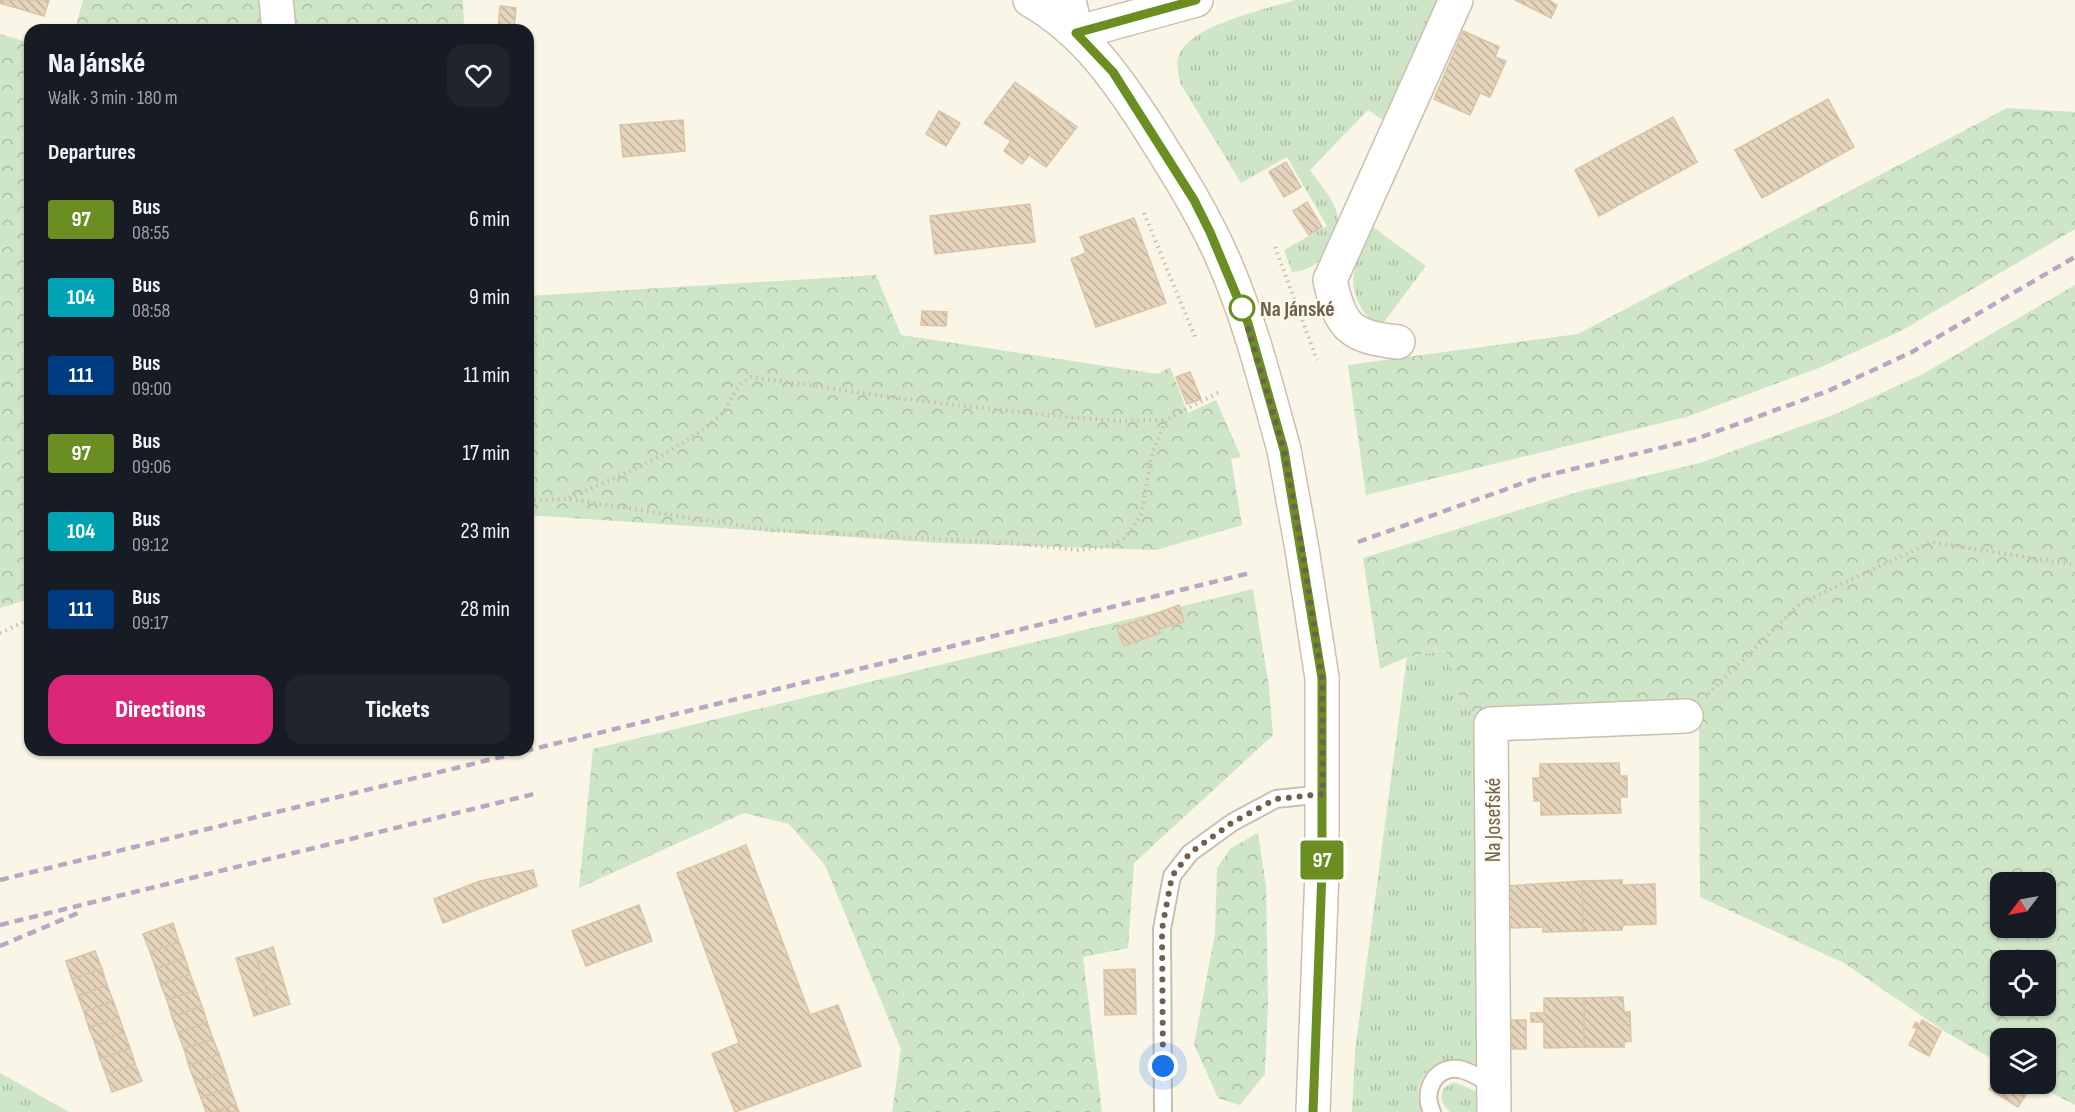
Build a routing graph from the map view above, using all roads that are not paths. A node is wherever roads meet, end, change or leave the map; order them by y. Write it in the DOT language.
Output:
graph roads {
  1 [pos="276,0"];
  2 [pos="1030,0"];
  3 [pos="1057,0"];
  4 [pos="1069,0"];
  5 [pos="1196,0"];
  6 [pos="1456,0"];
  7 [pos="278,24"];
  8 [pos="1076,33"];
  9 [pos="1398,342"];
  10 [pos="1686,716"];
  11 [pos="1323,794"];
  12 [pos="1494,1099"];
  13 [pos="1163,1112"];
  14 [pos="1313,1112"];
  15 [pos="1432,1112"];
  1 -- 7 [label="street"];
  2 -- 8 [label="street"];
  3 -- 8 [label="street"];
  4 -- 8 [label="street"];
  5 -- 8 [label="street"];
  6 -- 9 [label="street"];
  8 -- 11 [label="street, bridge"];
  10 -- 12 [label="street, Na Josefské"];
  11 -- 13 [label="lane"];
  11 -- 14 [label="street"];
  12 -- 15 [label="lane"];
}
